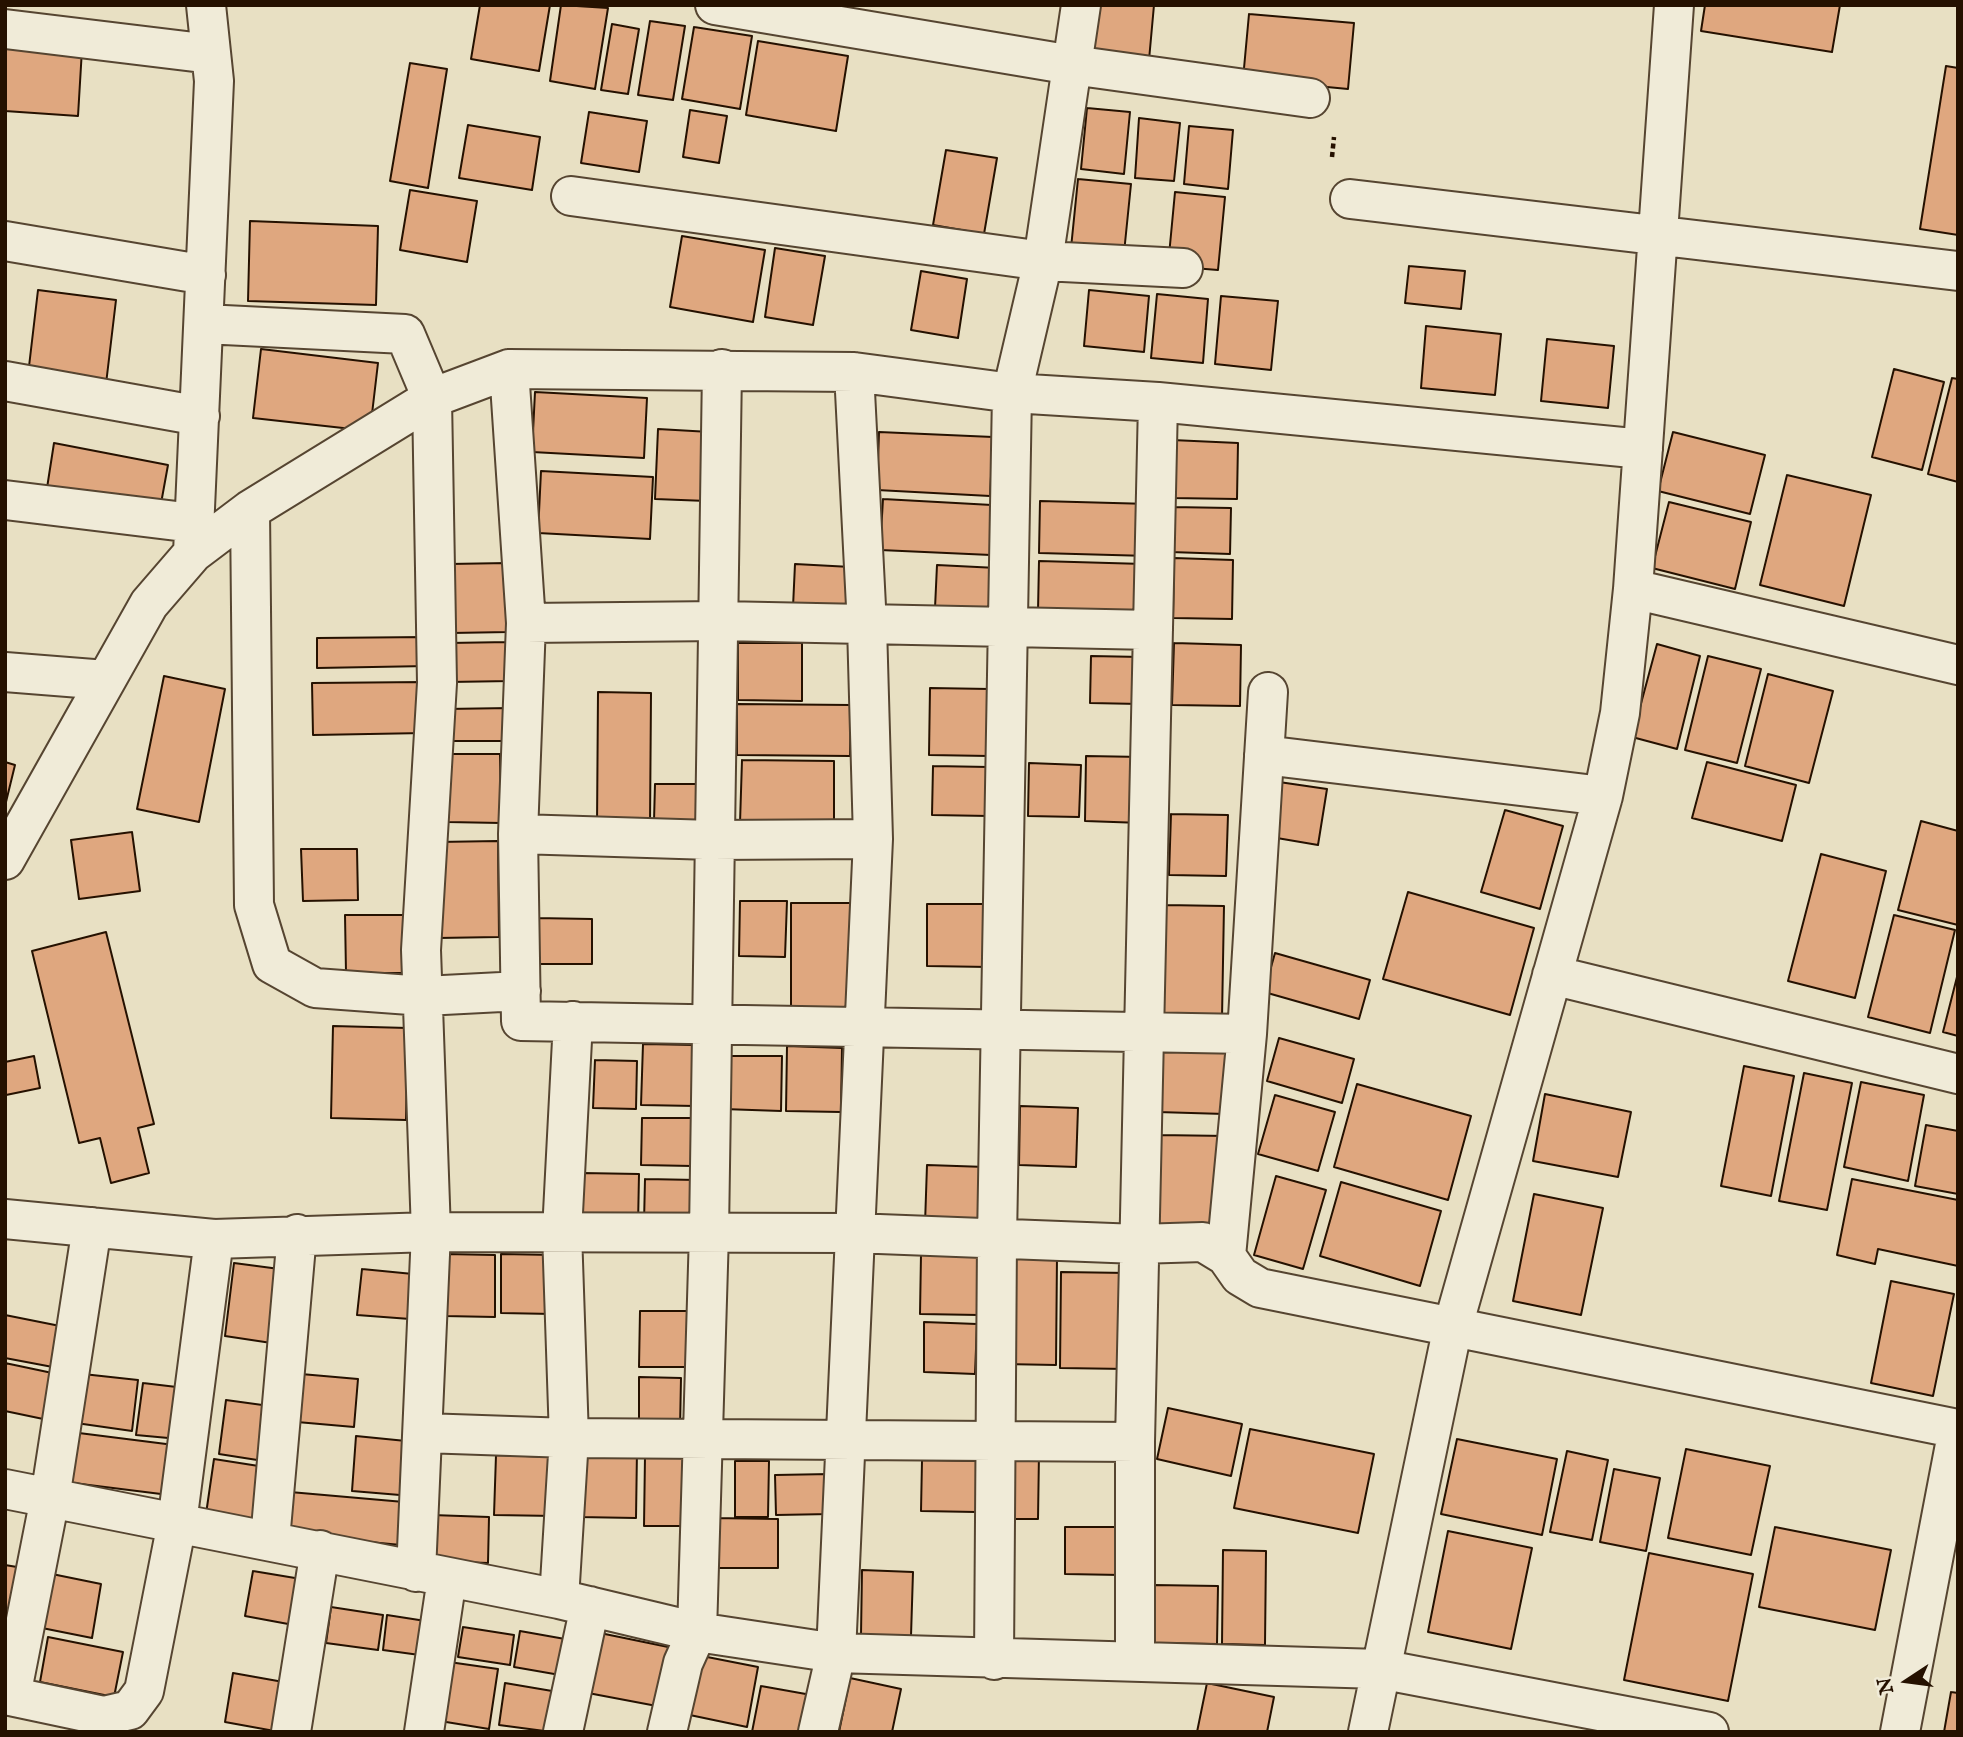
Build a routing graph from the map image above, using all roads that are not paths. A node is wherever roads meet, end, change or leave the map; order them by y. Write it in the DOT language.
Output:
graph roads {
  1 [pos="206,5"];
  2 [pos="715,5"];
  3 [pos="1081,5"];
  4 [pos="1674,5"];
  5 [pos="5,29"];
  6 [pos="211,54"];
  7 [pos="1072,65"];
  8 [pos="1310,99"];
  9 [pos="571,196"];
  10 [pos="1350,199"];
  11 [pos="1659,234"];
  12 [pos="5,241"];
  13 [pos="1044,261"];
  14 [pos="1183,268"];
  15 [pos="1958,271"];
  16 [pos="206,275"];
  17 [pos="204,324"];
  18 [pos="509,369"];
  19 [pos="722,369"];
  20 [pos="854,372"];
  21 [pos="5,381"];
  22 [pos="1012,393"];
  23 [pos="432,398"];
  24 [pos="1158,402"];
  25 [pos="200,416"];
  26 [pos="1643,449"];
  27 [pos="5,500"];
  28 [pos="250,510"];
  29 [pos="193,538"];
  30 [pos="1633,589"];
  31 [pos="720,621"];
  32 [pos="526,623"];
  33 [pos="867,626"];
  34 [pos="1008,629"];
  35 [pos="1153,630"];
  36 [pos="1958,665"];
  37 [pos="5,673"];
  38 [pos="106,680"];
  39 [pos="1268,692"];
  40 [pos="1264,755"];
  41 [pos="1604,796"];
  42 [pos="518,834"];
  43 [pos="873,839"];
  44 [pos="712,840"];
  45 [pos="5,859"];
  46 [pos="1552,975"];
  47 [pos="521,991"];
  48 [pos="424,996"];
  49 [pos="573,1021"];
  50 [pos="711,1024"];
  51 [pos="864,1026"];
  52 [pos="1000,1029"];
  53 [pos="1143,1031"];
  54 [pos="1247,1034"];
  55 [pos="1958,1074"];
  56 [pos="5,1219"];
  57 [pos="92,1227"];
  58 [pos="431,1232"];
  59 [pos="562,1232"];
  60 [pos="709,1233"];
  61 [pos="853,1233"];
  62 [pos="297,1234"];
  63 [pos="214,1239"];
  64 [pos="997,1239"];
  65 [pos="1138,1244"];
  66 [pos="1226,1256"];
  67 [pos="1453,1326"];
  68 [pos="423,1433"];
  69 [pos="702,1437"];
  70 [pos="569,1438"];
  71 [pos="845,1439"];
  72 [pos="994,1441"];
  73 [pos="1135,1442"];
  74 [pos="5,1489"];
  75 [pos="50,1498"];
  76 [pos="177,1523"];
  77 [pos="270,1540"];
  78 [pos="320,1550"];
  79 [pos="432,1575"];
  80 [pos="574,1602"];
  81 [pos="697,1632"];
  82 [pos="836,1653"];
  83 [pos="994,1660"];
  84 [pos="1135,1661"];
  85 [pos="1380,1669"];
  86 [pos="8,1695"];
  87 [pos="291,1732"];
  88 [pos="424,1732"];
  89 [pos="563,1732"];
  90 [pos="667,1732"];
  91 [pos="818,1732"];
  92 [pos="1368,1732"];
  93 [pos="1709,1732"];
  94 [pos="1900,1732"];
  1 -- 6 [label="street"];
  2 -- 7 [label="street"];
  3 -- 7 [label="street"];
  4 -- 11 [label="street"];
  5 -- 6 [label="street"];
  6 -- 16 [label="street"];
  7 -- 8 [label="street"];
  7 -- 13 [label="street"];
  9 -- 13 [label="street"];
  10 -- 11 [label="street"];
  11 -- 15 [label="street"];
  11 -- 26 [label="street"];
  12 -- 16 [label="street"];
  13 -- 14 [label="street"];
  13 -- 22 [label="street"];
  16 -- 17 [label="street"];
  17 -- 23 [label="street"];
  17 -- 25 [label="street"];
  18 -- 19 [label="street"];
  18 -- 23 [label="street"];
  18 -- 32 [label="street"];
  19 -- 20 [label="street"];
  19 -- 31 [label="street"];
  20 -- 22 [label="street"];
  20 -- 33 [label="street"];
  21 -- 25 [label="street"];
  22 -- 24 [label="street"];
  22 -- 34 [label="street"];
  23 -- 28 [label="street"];
  23 -- 48 [label="street"];
  24 -- 26 [label="street"];
  24 -- 35 [label="street"];
  25 -- 29 [label="street"];
  26 -- 30 [label="street"];
  27 -- 29 [label="street"];
  28 -- 29 [label="street"];
  28 -- 48 [label="street"];
  29 -- 38 [label="street"];
  30 -- 36 [label="street"];
  30 -- 41 [label="street"];
  31 -- 32 [label="street"];
  31 -- 33 [label="street"];
  31 -- 44 [label="street"];
  32 -- 42 [label="street"];
  33 -- 34 [label="street"];
  33 -- 43 [label="street"];
  34 -- 35 [label="street"];
  34 -- 52 [label="street"];
  35 -- 53 [label="street"];
  37 -- 38 [label="street"];
  38 -- 45 [label="street"];
  39 -- 40 [label="street"];
  40 -- 41 [label="street"];
  40 -- 54 [label="street"];
  41 -- 46 [label="street"];
  42 -- 44 [label="street"];
  42 -- 47 [label="street"];
  43 -- 44 [label="street"];
  43 -- 51 [label="street"];
  44 -- 50 [label="street"];
  46 -- 55 [label="street"];
  46 -- 67 [label="street"];
  47 -- 48 [label="street"];
  47 -- 49 [label="street"];
  48 -- 58 [label="street"];
  49 -- 50 [label="street"];
  49 -- 59 [label="street"];
  50 -- 51 [label="street"];
  50 -- 60 [label="street"];
  51 -- 52 [label="street"];
  51 -- 61 [label="street"];
  52 -- 53 [label="street"];
  52 -- 64 [label="street"];
  53 -- 54 [label="street"];
  53 -- 65 [label="street"];
  54 -- 66 [label="street"];
  56 -- 57 [label="street"];
  57 -- 63 [label="street"];
  57 -- 75 [label="street"];
  58 -- 59 [label="street"];
  58 -- 62 [label="street"];
  58 -- 68 [label="street"];
  59 -- 60 [label="street"];
  59 -- 70 [label="street"];
  60 -- 61 [label="street"];
  60 -- 69 [label="street"];
  61 -- 64 [label="street"];
  61 -- 71 [label="street"];
  62 -- 63 [label="street"];
  62 -- 77 [label="street"];
  63 -- 76 [label="street"];
  64 -- 65 [label="street"];
  64 -- 72 [label="street"];
  65 -- 66 [label="street"];
  65 -- 73 [label="street"];
  66 -- 67 [label="street"];
  67 -- 85 [label="street"];
  67 -- 94 [label="street"];
  68 -- 70 [label="street"];
  68 -- 79 [label="street"];
  69 -- 70 [label="street"];
  69 -- 71 [label="street"];
  69 -- 81 [label="street"];
  70 -- 80 [label="street"];
  71 -- 72 [label="street"];
  71 -- 82 [label="street"];
  72 -- 73 [label="street"];
  72 -- 83 [label="street"];
  73 -- 84 [label="street"];
  74 -- 75 [label="street"];
  75 -- 76 [label="street"];
  75 -- 86 [label="street"];
  76 -- 77 [label="street"];
  76 -- 86 [label="street"];
  77 -- 78 [label="street"];
  78 -- 79 [label="street"];
  78 -- 87 [label="street"];
  79 -- 80 [label="street"];
  79 -- 88 [label="street"];
  80 -- 81 [label="street"];
  80 -- 89 [label="street"];
  81 -- 82 [label="street"];
  81 -- 90 [label="street"];
  82 -- 83 [label="street"];
  82 -- 91 [label="street"];
  83 -- 84 [label="street"];
  84 -- 85 [label="street"];
  85 -- 92 [label="street"];
  85 -- 93 [label="street"];
}
